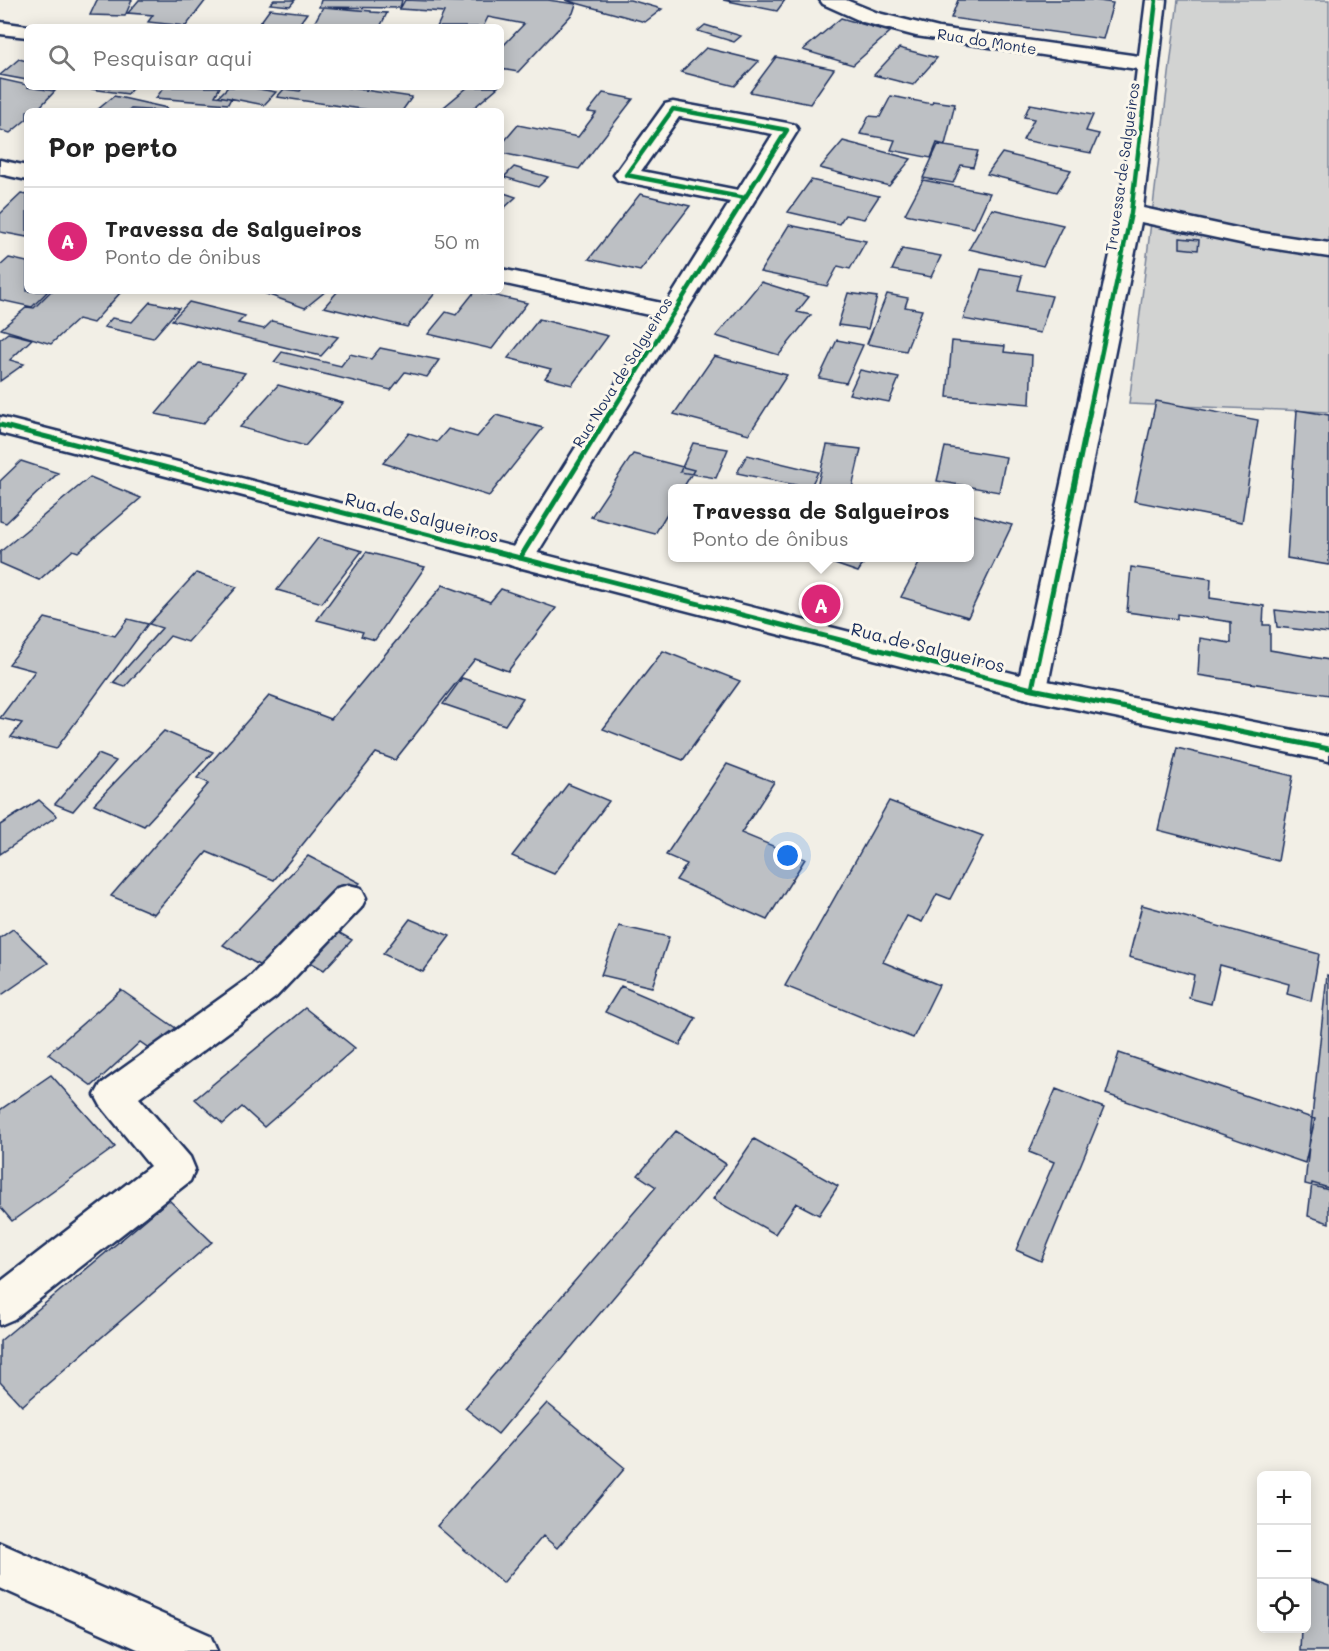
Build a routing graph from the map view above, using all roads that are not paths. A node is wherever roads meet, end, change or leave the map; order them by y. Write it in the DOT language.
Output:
graph roads {
  1 [pos="830,0"];
  2 [pos="1156,0"];
  3 [pos="0,28"];
  4 [pos="24,31"];
  5 [pos="1149,64"];
  6 [pos="0,167"];
  7 [pos="24,172"];
  8 [pos="745,198"];
  9 [pos="1131,213"];
  10 [pos="1329,250"];
  11 [pos="504,277"];
  12 [pos="673,314"];
  13 [pos="0,425"];
  14 [pos="520,558"];
  15 [pos="1032,689"];
  16 [pos="1329,749"];
  17 [pos="349,898"];
  18 [pos="0,1306"];
  19 [pos="0,1565"];
  20 [pos="194,1651"];
  1 -- 5 [label="street, Rua do Monte"];
  2 -- 5 [label="street, Travessa de Salgueiros"];
  3 -- 4 [label="street"];
  5 -- 9 [label="street, Travessa de Salgueiros"];
  6 -- 7 [label="street"];
  8 -- 8 [label="street, Rua Nova de Salgueiros"];
  8 -- 12 [label="street, Rua Nova de Salgueiros"];
  9 -- 10 [label="street"];
  9 -- 15 [label="street, Travessa de Salgueiros"];
  11 -- 12 [label="street"];
  12 -- 14 [label="street, Rua Nova de Salgueiros"];
  13 -- 14 [label="street, Rua de Salgueiros"];
  14 -- 15 [label="street, Rua de Salgueiros"];
  15 -- 16 [label="street, Rua de Salgueiros"];
  17 -- 18 [label="street"];
  19 -- 20 [label="street"];
}
